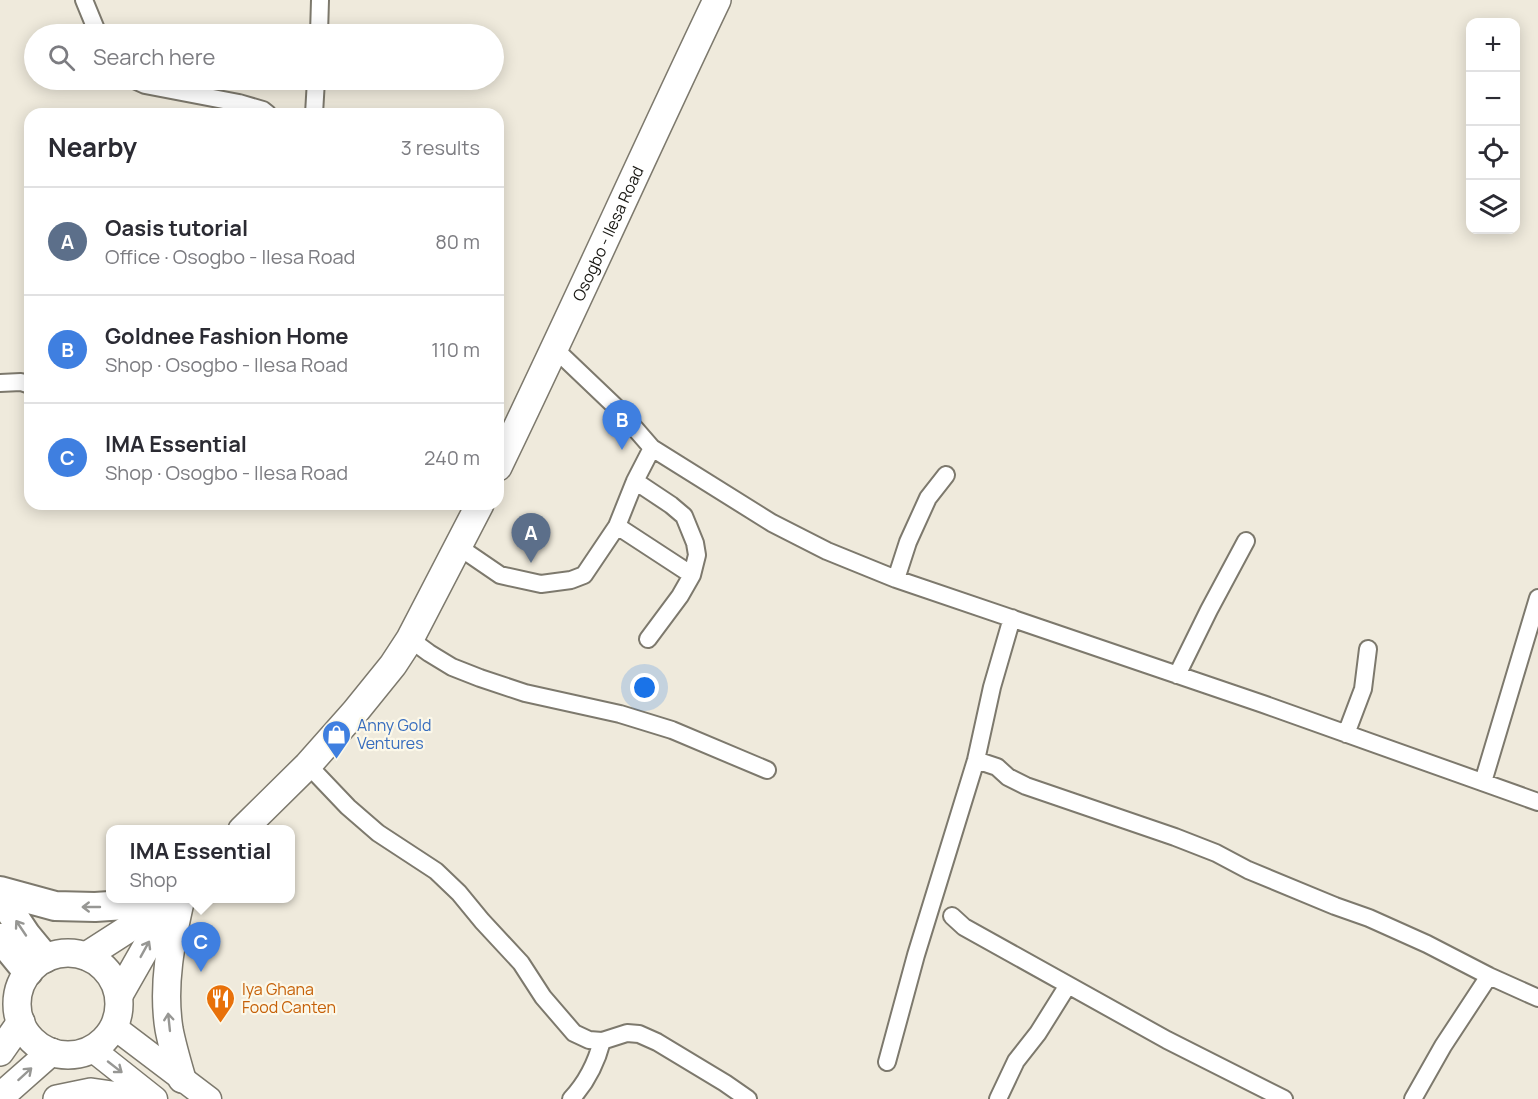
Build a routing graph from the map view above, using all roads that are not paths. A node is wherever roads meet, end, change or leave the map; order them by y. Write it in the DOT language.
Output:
graph roads {
  1 [pos="84,0"];
  2 [pos="320,0"];
  3 [pos="717,0"];
  4 [pos="94,24"];
  5 [pos="319,24"];
  6 [pos="171,90"];
  7 [pos="315,90"];
  8 [pos="255,108"];
  9 [pos="314,108"];
  10 [pos="555,349"];
  11 [pos="0,383"];
  12 [pos="24,383"];
  13 [pos="652,448"];
  14 [pos="504,455"];
  15 [pos="946,475"];
  16 [pos="635,481"];
  17 [pos="477,510"];
  18 [pos="616,526"];
  19 [pos="1246,541"];
  20 [pos="459,547"];
  21 [pos="692,575"];
  22 [pos="896,579"];
  23 [pos="1538,598"];
  24 [pos="1012,618"];
  25 [pos="410,639"];
  26 [pos="648,639"];
  27 [pos="1368,649"];
  28 [pos="1178,675"];
  29 [pos="1346,734"];
  30 [pos="976,760"];
  31 [pos="308,765"];
  32 [pos="767,770"];
  33 [pos="1483,782"];
  34 [pos="1538,802"];
  35 [pos="247,825"];
  36 [pos="0,891"];
  37 [pos="0,896"];
  38 [pos="145,903"];
  39 [pos="170,903"];
  40 [pos="173,903"];
  41 [pos="175,903"];
  42 [pos="952,916"];
  43 [pos="0,938"];
  44 [pos="86,956"];
  45 [pos="37,965"];
  46 [pos="1489,976"];
  47 [pos="1068,985"];
  48 [pos="119,995"];
  49 [pos="1538,998"];
  50 [pos="21,1023"];
  51 [pos="114,1027"];
  52 [pos="602,1041"];
  53 [pos="92,1049"];
  54 [pos="0,1052"];
  55 [pos="51,1052"];
  56 [pos="887,1062"];
  57 [pos="182,1079"];
  58 [pos="0,1097"];
  59 [pos="57,1099"];
  60 [pos="124,1099"];
  61 [pos="155,1099"];
  62 [pos="209,1099"];
  63 [pos="571,1099"];
  64 [pos="748,1099"];
  65 [pos="998,1099"];
  66 [pos="1284,1099"];
  67 [pos="1413,1099"];
  1 -- 4 [label="street"];
  2 -- 5 [label="street"];
  3 -- 10 [label="main road, Osogbo - Ilesa Road"];
  6 -- 8 [label="street"];
  7 -- 9 [label="street"];
  10 -- 13 [label="street"];
  10 -- 14 [label="main road, Osogbo - Ilesa Road"];
  11 -- 12 [label="street"];
  13 -- 16 [label="street"];
  13 -- 22 [label="street"];
  15 -- 22 [label="street"];
  16 -- 18 [label="street"];
  16 -- 21 [label="street"];
  17 -- 20 [label="main road"];
  18 -- 20 [label="street"];
  18 -- 21 [label="street"];
  19 -- 28 [label="street"];
  20 -- 25 [label="main road"];
  21 -- 26 [label="street"];
  22 -- 24 [label="street"];
  23 -- 33 [label="street"];
  24 -- 28 [label="street"];
  24 -- 30 [label="street"];
  25 -- 31 [label="main road"];
  25 -- 32 [label="street"];
  27 -- 29 [label="street"];
  28 -- 29 [label="street"];
  29 -- 33 [label="street"];
  30 -- 46 [label="street"];
  30 -- 56 [label="street"];
  31 -- 35 [label="main road"];
  31 -- 52 [label="street"];
  33 -- 34 [label="street"];
  38 -- 36 [label="highway, one-way"];
  45 -- 37 [label="highway, one-way"];
  39 -- 44 [label="main road"];
  48 -- 40 [label="main road, one-way"];
  57 -- 41 [label="main road, one-way"];
  42 -- 47 [label="street"];
  43 -- 45 [label="highway"];
  44 -- 45 [label="main road"];
  44 -- 48 [label="main road"];
  45 -- 50 [label="main road"];
  46 -- 49 [label="street"];
  46 -- 67 [label="street"];
  47 -- 65 [label="street"];
  47 -- 66 [label="street"];
  48 -- 51 [label="main road"];
  50 -- 54 [label="main road"];
  50 -- 55 [label="main road"];
  51 -- 53 [label="main road"];
  51 -- 57 [label="main road"];
  52 -- 63 [label="street"];
  52 -- 64 [label="street"];
  53 -- 55 [label="main road"];
  53 -- 61 [label="main road, one-way"];
  58 -- 55 [label="main road, one-way"];
  57 -- 62 [label="main road"];
  59 -- 60 [label="main road"];
}
